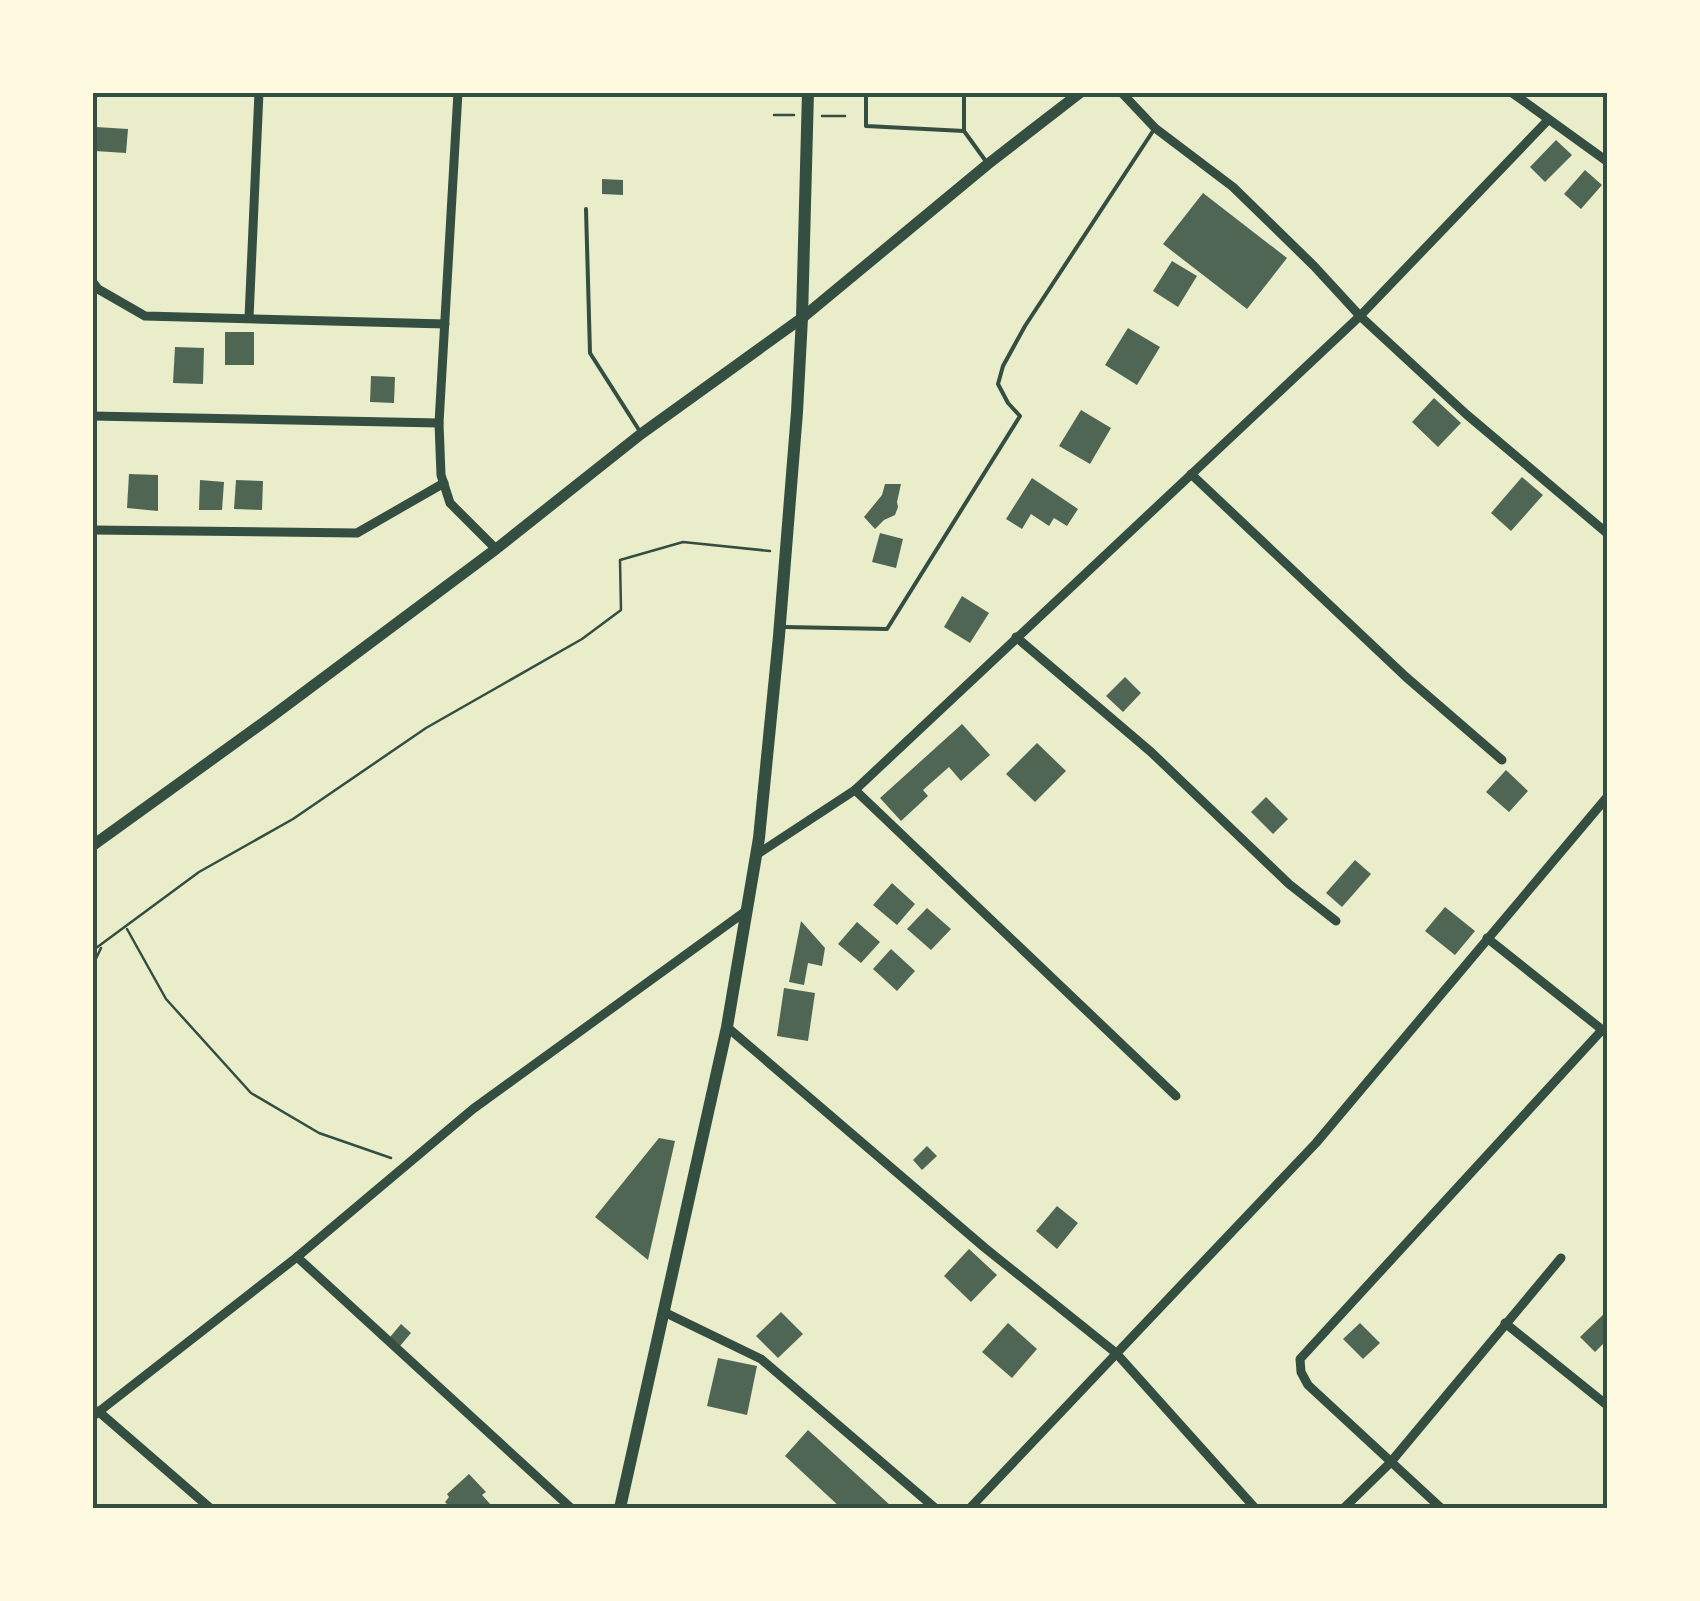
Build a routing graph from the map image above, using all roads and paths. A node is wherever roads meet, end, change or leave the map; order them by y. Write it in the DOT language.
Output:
graph roads {
  1 [pos="259,92"];
  2 [pos="458,92"];
  3 [pos="734,92"];
  4 [pos="769,92"];
  5 [pos="808,92"];
  6 [pos="866,92"];
  7 [pos="964,92"];
  8 [pos="1080,92"];
  9 [pos="1121,92"];
  10 [pos="1511,92"];
  11 [pos="1548,120"];
  12 [pos="1155,128"];
  13 [pos="964,131"];
  14 [pos="1608,162"];
  15 [pos="988,164"];
  16 [pos="586,208"];
  17 [pos="95,285"];
  18 [pos="1360,316"];
  19 [pos="250,318"];
  20 [pos="802,318"];
  21 [pos="445,324"];
  22 [pos="92,416"];
  23 [pos="439,423"];
  24 [pos="641,434"];
  25 [pos="1191,474"];
  26 [pos="444,483"];
  27 [pos="92,530"];
  28 [pos="1608,534"];
  29 [pos="496,549"];
  30 [pos="786,553"];
  31 [pos="780,627"];
  32 [pos="1016,637"];
  33 [pos="1502,760"];
  34 [pos="855,790"];
  35 [pos="1608,796"];
  36 [pos="92,846"];
  37 [pos="756,855"];
  38 [pos="746,911"];
  39 [pos="1336,921"];
  40 [pos="126,928"];
  41 [pos="1487,938"];
  42 [pos="102,946"];
  43 [pos="92,951"];
  44 [pos="92,967"];
  45 [pos="728,1026"];
  46 [pos="1605,1032"];
  47 [pos="1176,1096"];
  48 [pos="410,1162"];
  49 [pos="297,1257"];
  50 [pos="1561,1258"];
  51 [pos="664,1312"];
  52 [pos="1505,1323"];
  53 [pos="1116,1353"];
  54 [pos="1608,1406"];
  55 [pos="95,1414"];
  56 [pos="1390,1463"];
  57 [pos="210,1508"];
  58 [pos="571,1508"];
  59 [pos="620,1508"];
  60 [pos="935,1508"];
  61 [pos="970,1508"];
  62 [pos="1256,1508"];
  63 [pos="1344,1508"];
  64 [pos="1441,1508"];
  1 -- 19 [label="street"];
  2 -- 21 [label="street"];
  3 -- 4 [label="lane"];
  5 -- 20 [label="main road"];
  6 -- 13 [label="lane"];
  7 -- 13 [label="lane"];
  8 -- 15 [label="street"];
  9 -- 12 [label="street"];
  10 -- 11 [label="street"];
  11 -- 14 [label="street"];
  11 -- 18 [label="street"];
  12 -- 18 [label="street"];
  12 -- 31 [label="lane"];
  13 -- 15 [label="lane"];
  15 -- 20 [label="street"];
  16 -- 24 [label="lane"];
  17 -- 19 [label="street"];
  18 -- 25 [label="street"];
  18 -- 28 [label="street"];
  19 -- 21 [label="street"];
  20 -- 24 [label="street"];
  20 -- 30 [label="main road"];
  21 -- 23 [label="street"];
  22 -- 23 [label="street"];
  23 -- 26 [label="street"];
  24 -- 29 [label="street"];
  25 -- 32 [label="street"];
  25 -- 33 [label="street"];
  26 -- 27 [label="street"];
  26 -- 29 [label="street"];
  29 -- 36 [label="street"];
  30 -- 31 [label="main road"];
  30 -- 40 [label="path"];
  31 -- 37 [label="main road"];
  32 -- 34 [label="street"];
  32 -- 39 [label="street"];
  34 -- 37 [label="street"];
  34 -- 47 [label="street"];
  35 -- 41 [label="street"];
  37 -- 38 [label="main road"];
  38 -- 45 [label="main road"];
  38 -- 48 [label="street"];
  40 -- 42 [label="path"];
  40 -- 48 [label="path"];
  41 -- 46 [label="street"];
  41 -- 53 [label="street"];
  42 -- 43 [label="path"];
  42 -- 44 [label="path"];
  45 -- 51 [label="main road"];
  45 -- 53 [label="street"];
  46 -- 56 [label="street"];
  48 -- 49 [label="street"];
  49 -- 55 [label="street"];
  49 -- 58 [label="street"];
  50 -- 52 [label="street"];
  51 -- 59 [label="main road"];
  51 -- 60 [label="street"];
  52 -- 54 [label="street"];
  52 -- 56 [label="street"];
  53 -- 61 [label="street"];
  53 -- 62 [label="street"];
  55 -- 57 [label="street"];
  56 -- 63 [label="street"];
  56 -- 64 [label="street"];
}
